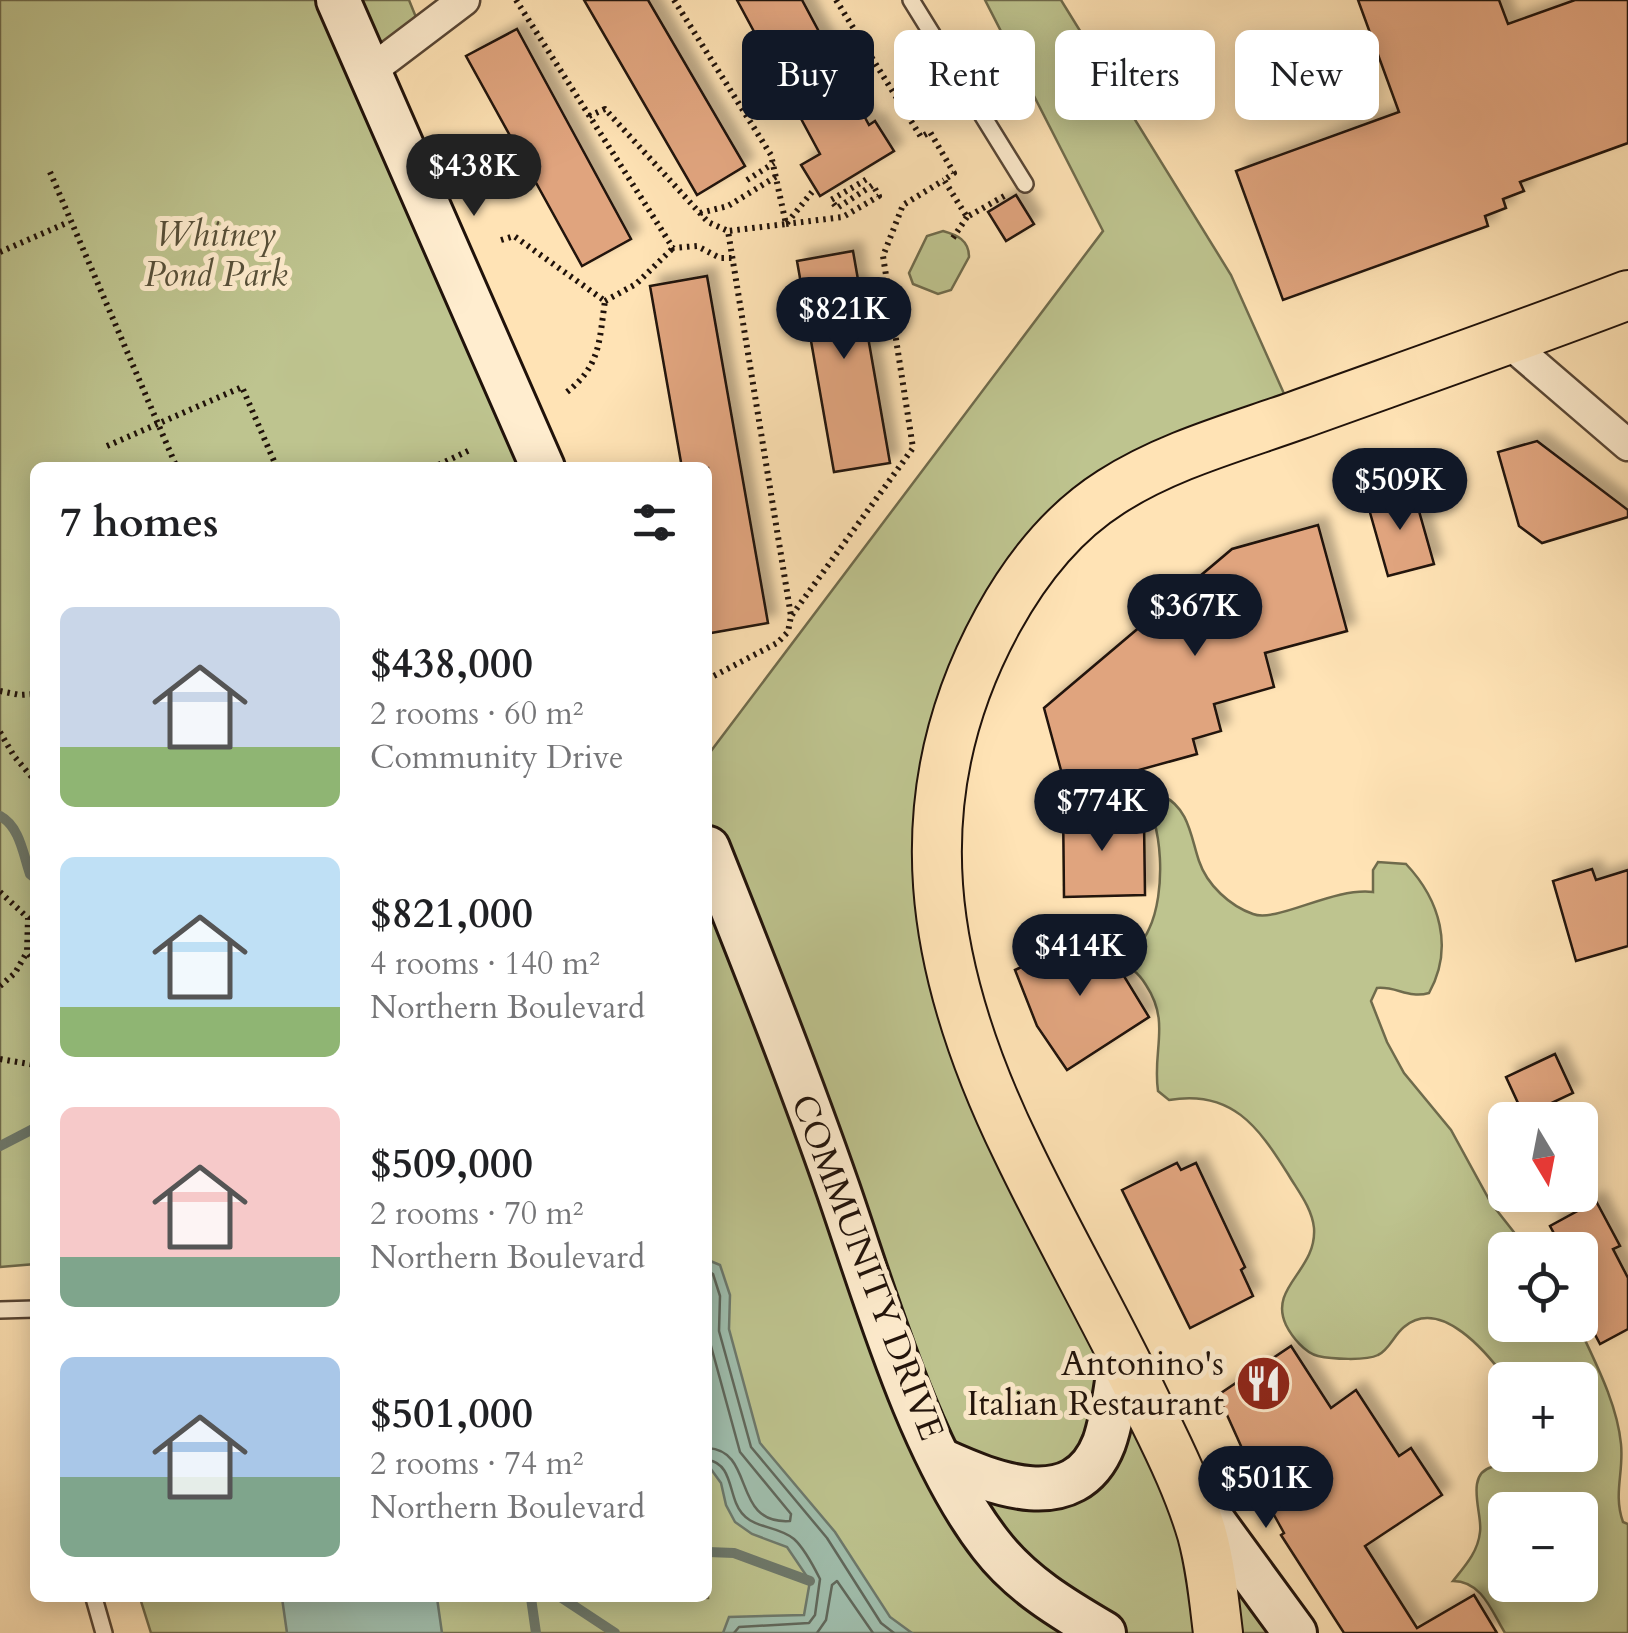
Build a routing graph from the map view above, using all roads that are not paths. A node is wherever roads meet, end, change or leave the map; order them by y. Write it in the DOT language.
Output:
graph roads {
  1 [pos="338,0"];
  2 [pos="464,0"];
  3 [pos="912,0"];
  4 [pos="369,72"];
  5 [pos="1025,184"];
  6 [pos="1628,294"];
  7 [pos="1507,341"];
  8 [pos="1628,445"];
  9 [pos="540,462"];
  10 [pos="712,858"];
  11 [pos="30,1309"];
  12 [pos="0,1310"];
  13 [pos="1122,1351"];
  14 [pos="941,1460"];
  15 [pos="1184,1480"];
  16 [pos="95,1602"];
  17 [pos="104,1633"];
  18 [pos="1104,1633"];
  19 [pos="1218,1633"];
  20 [pos="1295,1633"];
  1 -- 4 [label="main road"];
  2 -- 4 [label="street"];
  3 -- 5 [label="lane"];
  4 -- 9 [label="main road"];
  6 -- 7 [label="main road"];
  7 -- 8 [label="street"];
  7 -- 13 [label="main road"];
  10 -- 14 [label="main road, COMMUNITY DRIVE"];
  11 -- 12 [label="lane"];
  13 -- 14 [label="main road"];
  13 -- 15 [label="main road"];
  14 -- 18 [label="main road, COMMUNITY DRIVE"];
  15 -- 19 [label="main road"];
  15 -- 20 [label="main road"];
  16 -- 17 [label="lane"];
}
